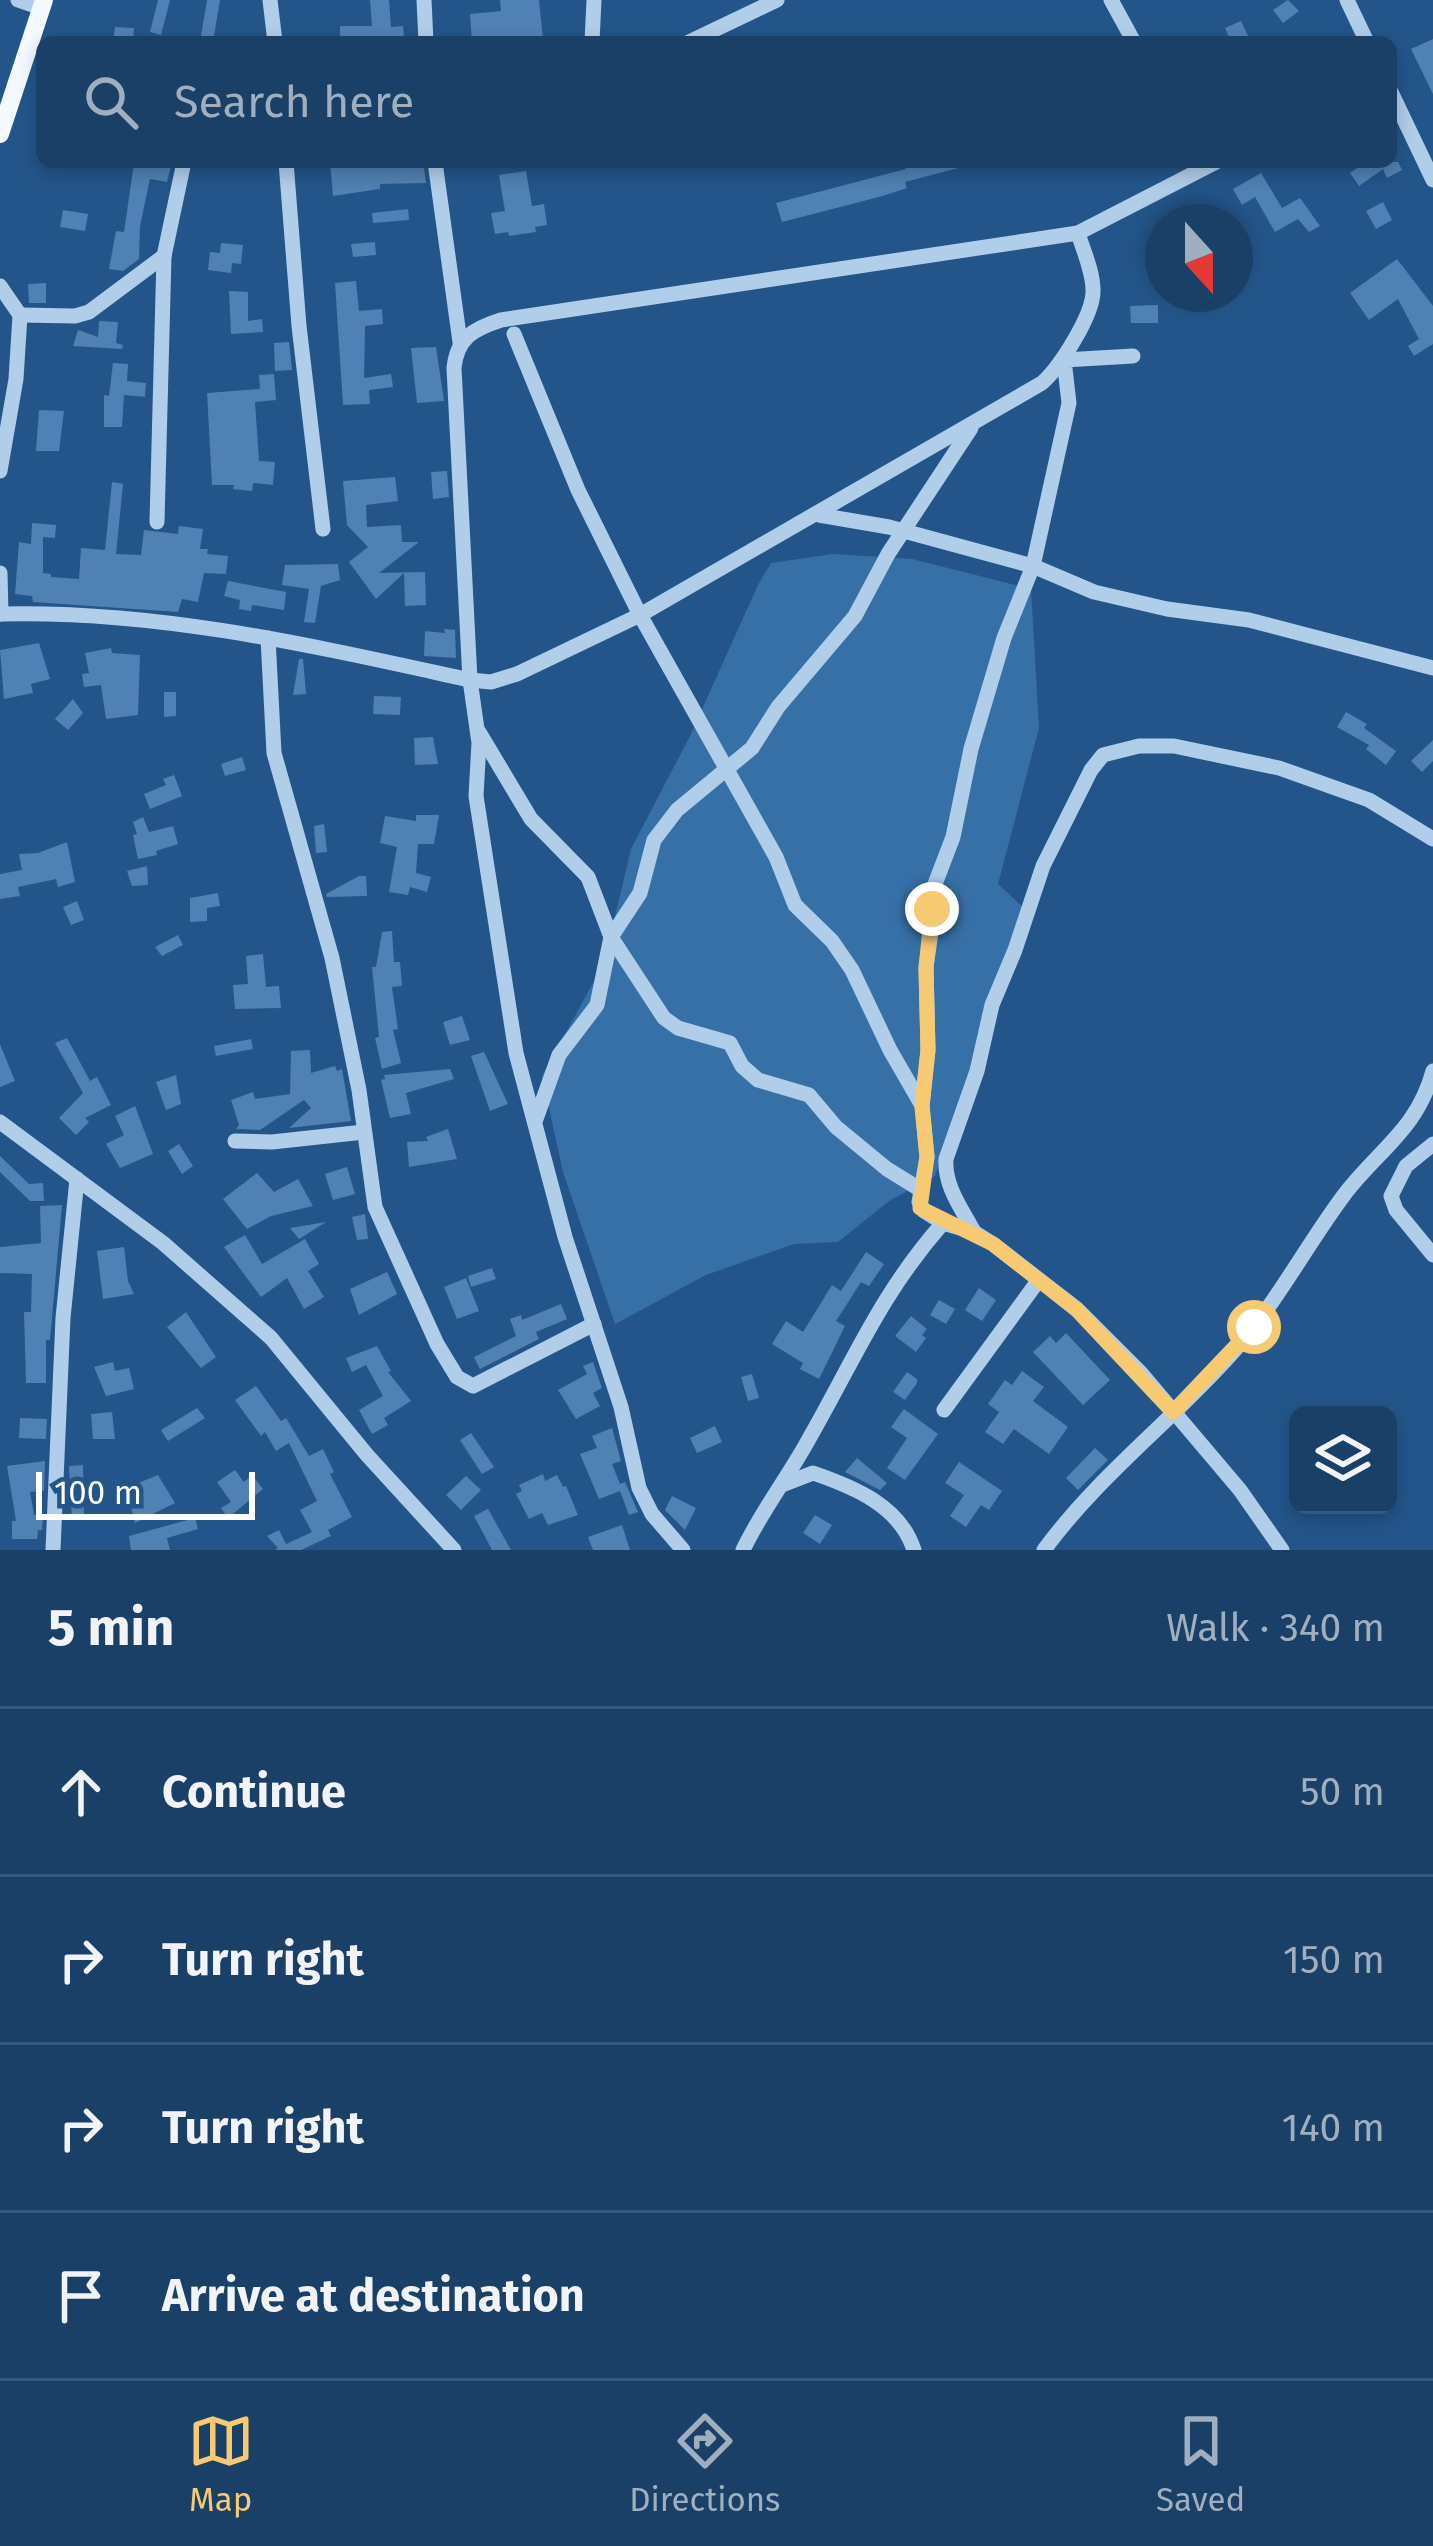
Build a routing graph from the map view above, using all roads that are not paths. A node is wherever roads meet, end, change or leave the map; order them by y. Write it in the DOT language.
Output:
graph roads {
  1 [pos="18,0"];
  2 [pos="270,0"];
  3 [pos="424,0"];
  4 [pos="594,0"];
  5 [pos="777,0"];
  6 [pos="1112,0"];
  7 [pos="1347,0"];
  8 [pos="42,4"];
  9 [pos="38,36"];
  10 [pos="274,36"];
  11 [pos="426,36"];
  12 [pos="592,36"];
  13 [pos="702,36"];
  14 [pos="1131,36"];
  15 [pos="1364,36"];
  16 [pos="36,45"];
  17 [pos="1397,105"];
  18 [pos="0,134"];
  19 [pos="183,168"];
  20 [pos="286,168"];
  21 [pos="436,168"];
  22 [pos="1199,168"];
  23 [pos="1433,180"];
  24 [pos="1078,233"];
  25 [pos="164,256"];
  26 [pos="0,286"];
  27 [pos="20,315"];
  28 [pos="514,334"];
  29 [pos="460,342"];
  30 [pos="1133,356"];
  31 [pos="1064,360"];
  32 [pos="972,425"];
  33 [pos="0,471"];
  34 [pos="816,515"];
  35 [pos="157,522"];
  36 [pos="322,529"];
  37 [pos="905,531"];
  38 [pos="1033,566"];
  39 [pos="0,573"];
  40 [pos="0,614"];
  41 [pos="640,615"];
  42 [pos="268,638"];
  43 [pos="1433,668"];
  44 [pos="470,680"];
  45 [pos="477,730"];
  46 [pos="728,769"];
  47 [pos="1433,839"];
  48 [pos="611,937"];
  49 [pos="1433,1071"];
  50 [pos="922,1106"];
  51 [pos="536,1119"];
  52 [pos="0,1122"];
  53 [pos="364,1132"];
  54 [pos="235,1141"];
  55 [pos="1433,1144"];
  56 [pos="77,1179"];
  57 [pos="921,1190"];
  58 [pos="943,1223"];
  59 [pos="974,1232"];
  60 [pos="1433,1256"];
  61 [pos="1038,1281"];
  62 [pos="594,1324"];
  63 [pos="944,1410"];
  64 [pos="1173,1412"];
  65 [pos="779,1486"];
  66 [pos="52,1550"];
  67 [pos="454,1550"];
  68 [pos="682,1550"];
  69 [pos="743,1550"];
  70 [pos="914,1550"];
  71 [pos="1045,1550"];
  72 [pos="1282,1550"];
  1 -- 8 [label="street"];
  2 -- 10 [label="street"];
  3 -- 11 [label="street"];
  4 -- 12 [label="street"];
  5 -- 13 [label="street"];
  6 -- 14 [label="street"];
  7 -- 15 [label="street"];
  8 -- 9 [label="main road"];
  16 -- 18 [label="main road"];
  17 -- 23 [label="street"];
  19 -- 25 [label="street"];
  20 -- 36 [label="street"];
  21 -- 29 [label="street"];
  22 -- 24 [label="street"];
  24 -- 29 [label="street"];
  24 -- 31 [label="street"];
  25 -- 27 [label="street"];
  25 -- 35 [label="street"];
  26 -- 27 [label="street"];
  27 -- 33 [label="street"];
  28 -- 41 [label="street"];
  29 -- 44 [label="street"];
  30 -- 31 [label="street"];
  31 -- 32 [label="street"];
  31 -- 38 [label="street"];
  32 -- 34 [label="street"];
  32 -- 37 [label="street"];
  34 -- 37 [label="street"];
  34 -- 41 [label="street"];
  37 -- 38 [label="street"];
  37 -- 46 [label="street"];
  38 -- 43 [label="street"];
  38 -- 50 [label="street"];
  39 -- 40 [label="street"];
  40 -- 42 [label="street"];
  41 -- 44 [label="street"];
  41 -- 46 [label="street"];
  42 -- 44 [label="street"];
  42 -- 53 [label="street"];
  44 -- 45 [label="street"];
  45 -- 48 [label="street"];
  45 -- 51 [label="street"];
  46 -- 48 [label="street"];
  46 -- 50 [label="street"];
  47 -- 59 [label="street"];
  48 -- 51 [label="street"];
  48 -- 57 [label="street"];
  49 -- 64 [label="street"];
  50 -- 57 [label="street"];
  51 -- 62 [label="street"];
  52 -- 56 [label="street"];
  53 -- 54 [label="street"];
  53 -- 62 [label="street"];
  55 -- 60 [label="street"];
  56 -- 66 [label="street"];
  56 -- 67 [label="street"];
  57 -- 58 [label="street"];
  58 -- 59 [label="street"];
  58 -- 65 [label="street"];
  59 -- 61 [label="street"];
  61 -- 63 [label="street"];
  61 -- 64 [label="street"];
  62 -- 68 [label="street"];
  64 -- 71 [label="street"];
  64 -- 72 [label="street"];
  65 -- 69 [label="street"];
  65 -- 70 [label="street"];
}
